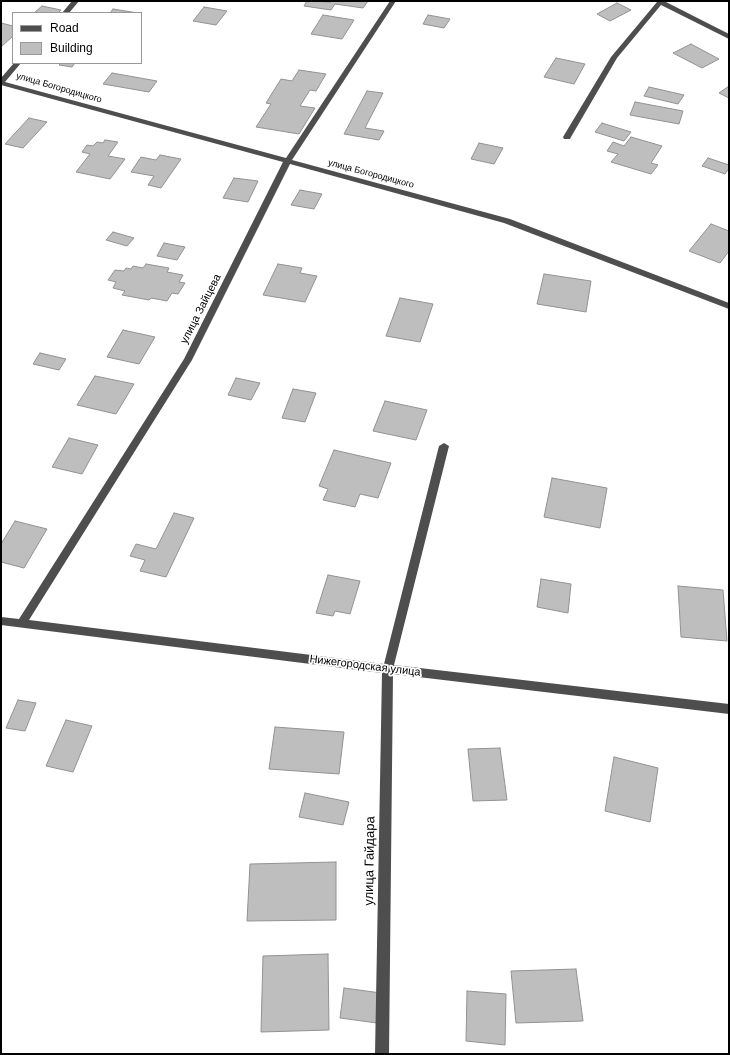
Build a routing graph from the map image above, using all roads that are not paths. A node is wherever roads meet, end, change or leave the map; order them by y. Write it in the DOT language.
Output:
graph roads {
  1 [pos="76,1"];
  2 [pos="393,1"];
  3 [pos="660,1"];
  4 [pos="66,12"];
  5 [pos="729,37"];
  6 [pos="17,64"];
  7 [pos="1,82"];
  8 [pos="567,137"];
  9 [pos="287,162"];
  10 [pos="729,306"];
  11 [pos="444,446"];
  12 [pos="1,620"];
  13 [pos="21,624"];
  14 [pos="388,669"];
  15 [pos="729,709"];
  16 [pos="382,1054"];
  1 -- 4 [label="street"];
  2 -- 9 [label="street, улица Зайцева"];
  3 -- 5 [label="street"];
  3 -- 8 [label="street"];
  6 -- 7 [label="street"];
  7 -- 9 [label="street, улица Богородицкого"];
  9 -- 10 [label="street, улица Богородицкого"];
  9 -- 13 [label="street, улица Зайцева"];
  11 -- 14 [label="street, улица Гайдара"];
  12 -- 13 [label="street, Нижегородская улица"];
  13 -- 14 [label="street, Нижегородская улица"];
  14 -- 15 [label="street, Нижегородская улица"];
  14 -- 16 [label="street, улица Гайдара"];
}
